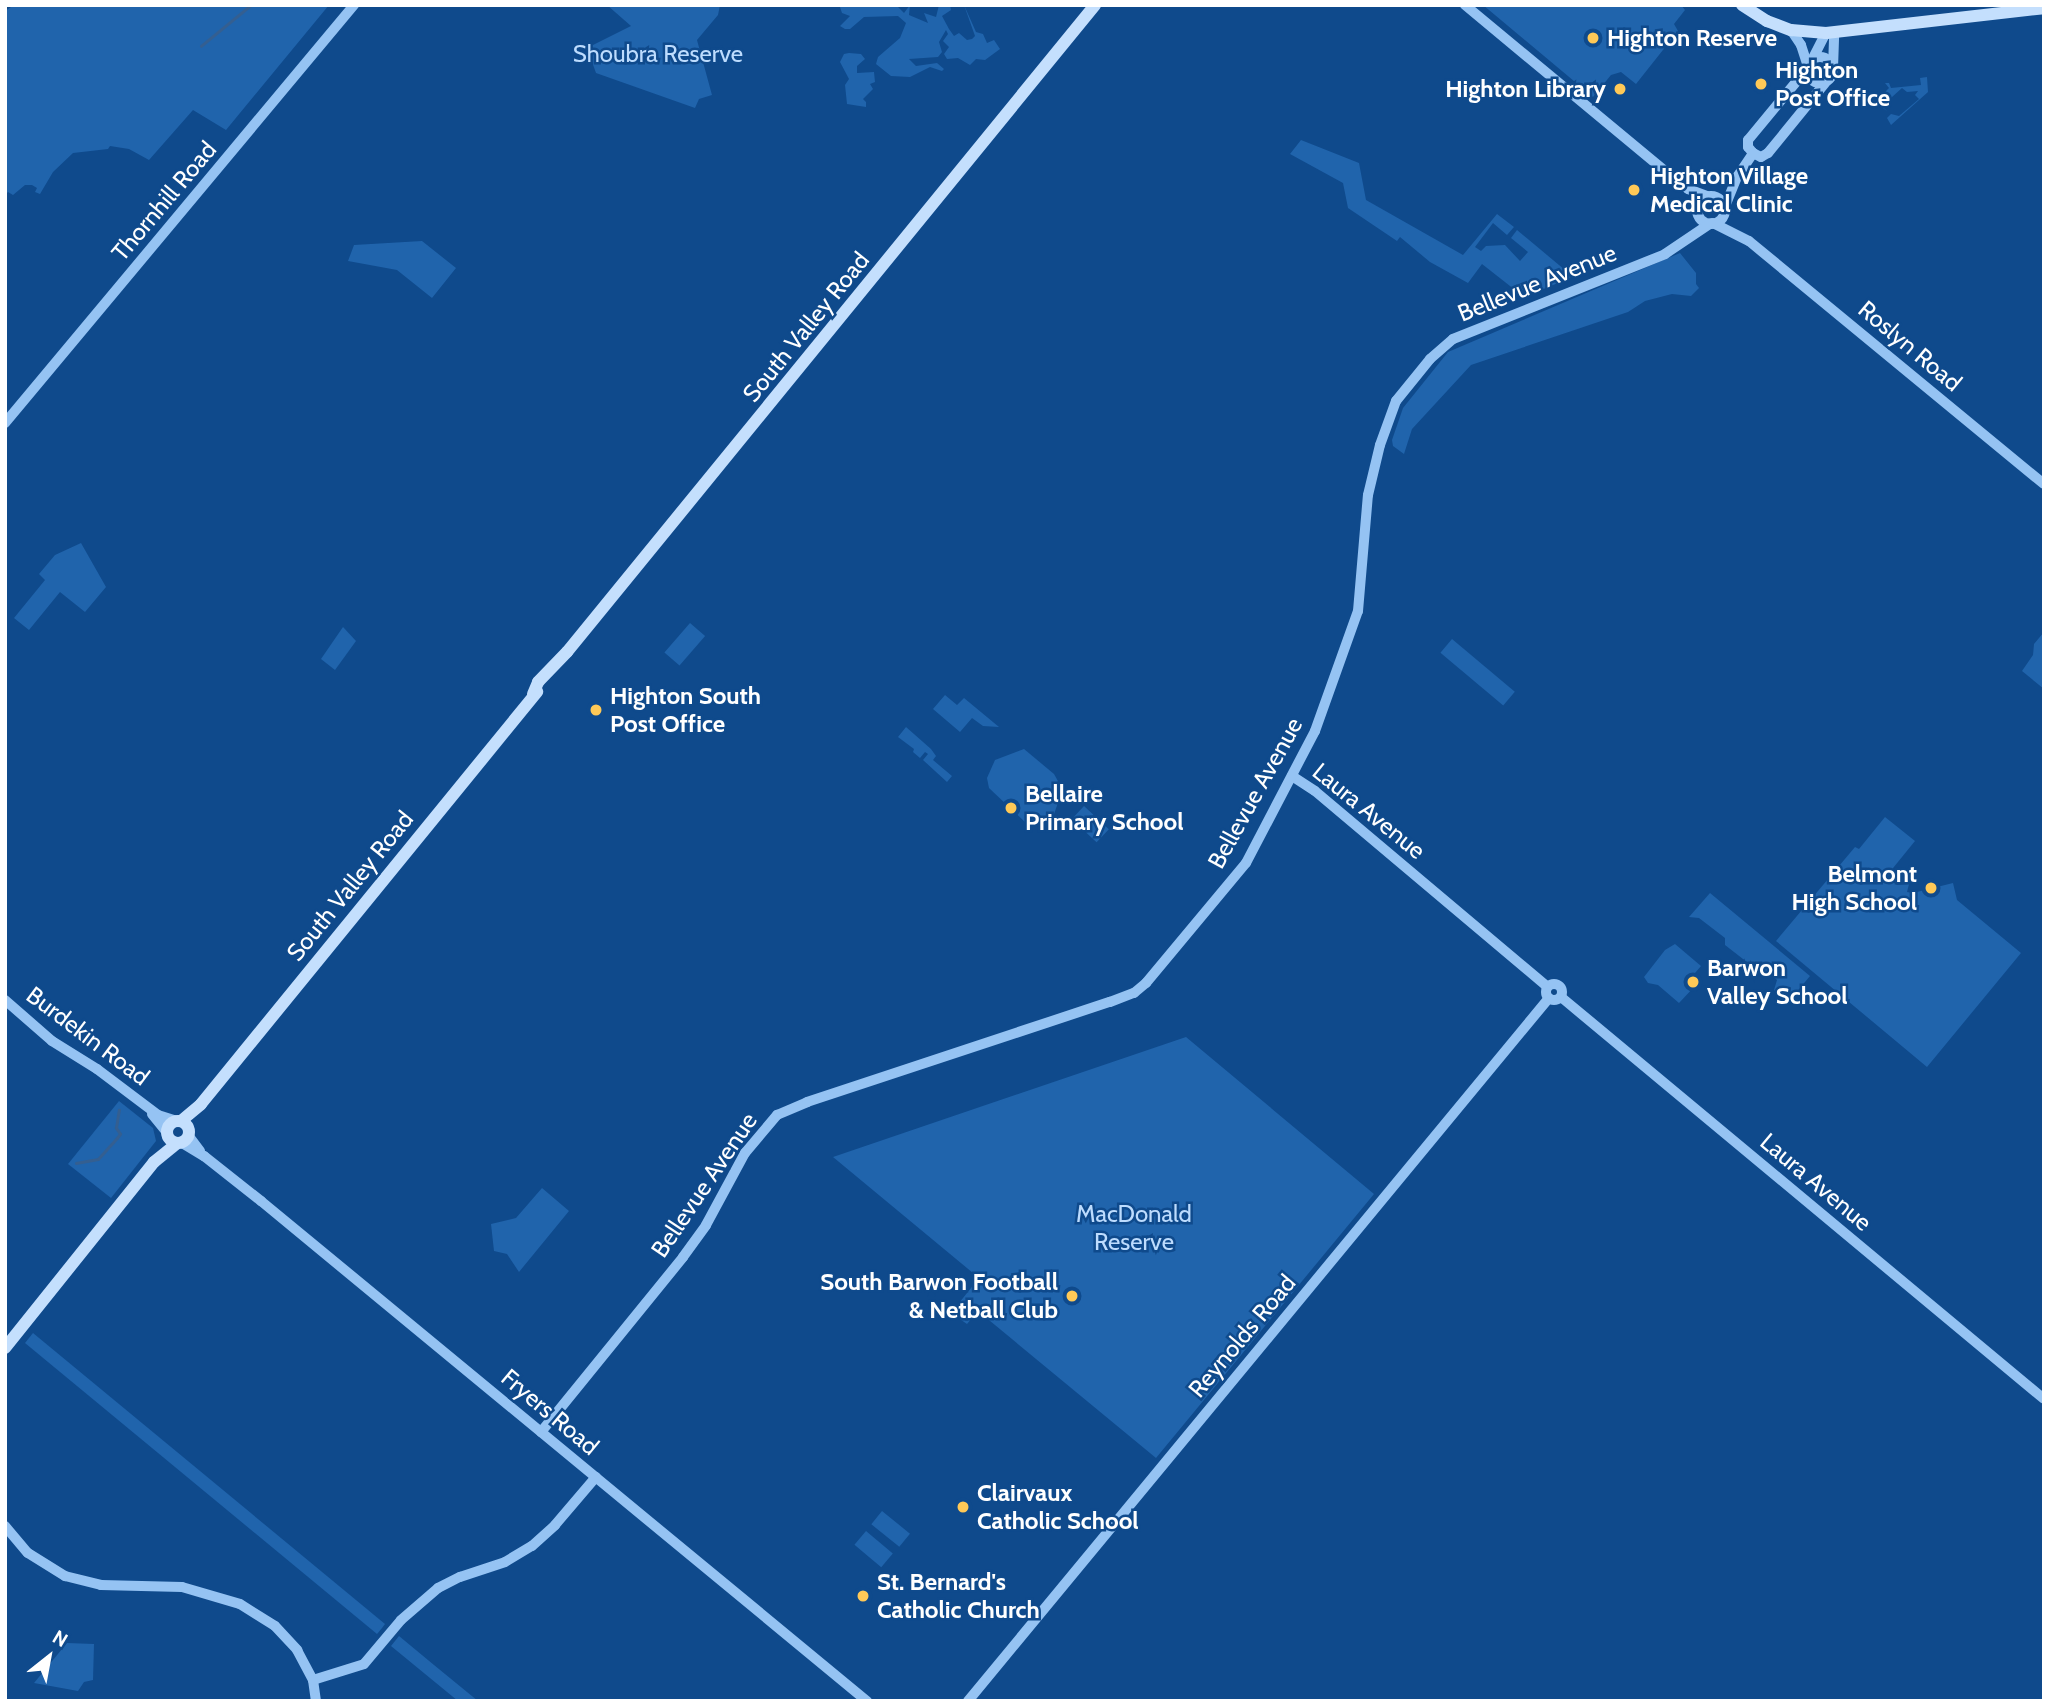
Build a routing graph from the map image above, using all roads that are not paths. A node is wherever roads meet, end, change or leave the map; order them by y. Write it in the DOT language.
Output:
graph roads {
  1 [pos="354,5"];
  2 [pos="1095,5"];
  3 [pos="1465,5"];
  4 [pos="1742,5"];
  5 [pos="2044,8"];
  6 [pos="1791,30"];
  7 [pos="1830,33"];
  8 [pos="1809,65"];
  9 [pos="1833,69"];
  10 [pos="1825,83"];
  11 [pos="1753,153"];
  12 [pos="1671,176"];
  13 [pos="1737,177"];
  14 [pos="1708,196"];
  15 [pos="1697,210"];
  16 [pos="1724,210"];
  17 [pos="1712,223"];
  18 [pos="1749,241"];
  19 [pos="1682,243"];
  20 [pos="5,423"];
  21 [pos="2044,484"];
  22 [pos="1292,776"];
  23 [pos="1553,994"];
  24 [pos="5,1000"];
  25 [pos="178,1133"];
  26 [pos="5,1348"];
  27 [pos="2044,1399"];
  28 [pos="541,1432"];
  29 [pos="596,1477"];
  30 [pos="5,1526"];
  31 [pos="313,1680"];
  32 [pos="316,1701"];
  33 [pos="867,1701"];
  34 [pos="968,1701"];
  1 -- 20 [label="street, Thornhill Road"];
  2 -- 25 [label="main road, South Valley Road"];
  3 -- 12 [label="street, Roslyn Road"];
  4 -- 6 [label="main road"];
  5 -- 7 [label="main road"];
  6 -- 7 [label="main road"];
  6 -- 8 [label="street"];
  7 -- 8 [label="street"];
  7 -- 9 [label="street"];
  8 -- 9 [label="street"];
  8 -- 10 [label="street"];
  8 -- 11 [label="street"];
  9 -- 10 [label="street"];
  10 -- 11 [label="street"];
  11 -- 13 [label="street"];
  12 -- 14 [label="street, Roslyn Road"];
  12 -- 15 [label="street, Roslyn Road"];
  13 -- 14 [label="street"];
  13 -- 16 [label="street"];
  14 -- 15 [label="street"];
  14 -- 16 [label="street, Roslyn Road"];
  15 -- 17 [label="street, Roslyn Road"];
  15 -- 19 [label="street"];
  16 -- 17 [label="street"];
  16 -- 18 [label="street, Roslyn Road"];
  17 -- 18 [label="street, Roslyn Road"];
  17 -- 19 [label="street, Bellevue Avenue"];
  18 -- 21 [label="street, Roslyn Road"];
  19 -- 22 [label="street, Bellevue Avenue"];
  22 -- 23 [label="street, Laura Avenue"];
  22 -- 28 [label="street, Bellevue Avenue"];
  23 -- 27 [label="street, Laura Avenue"];
  23 -- 34 [label="street, Reynolds Road"];
  24 -- 25 [label="street, Burdekin Road"];
  25 -- 26 [label="main road, South Valley Road"];
  25 -- 28 [label="street, Fryers Road"];
  28 -- 29 [label="street, Fryers Road"];
  29 -- 31 [label="street"];
  29 -- 33 [label="street, Fryers Road"];
  30 -- 31 [label="street"];
  31 -- 32 [label="street"];
}
